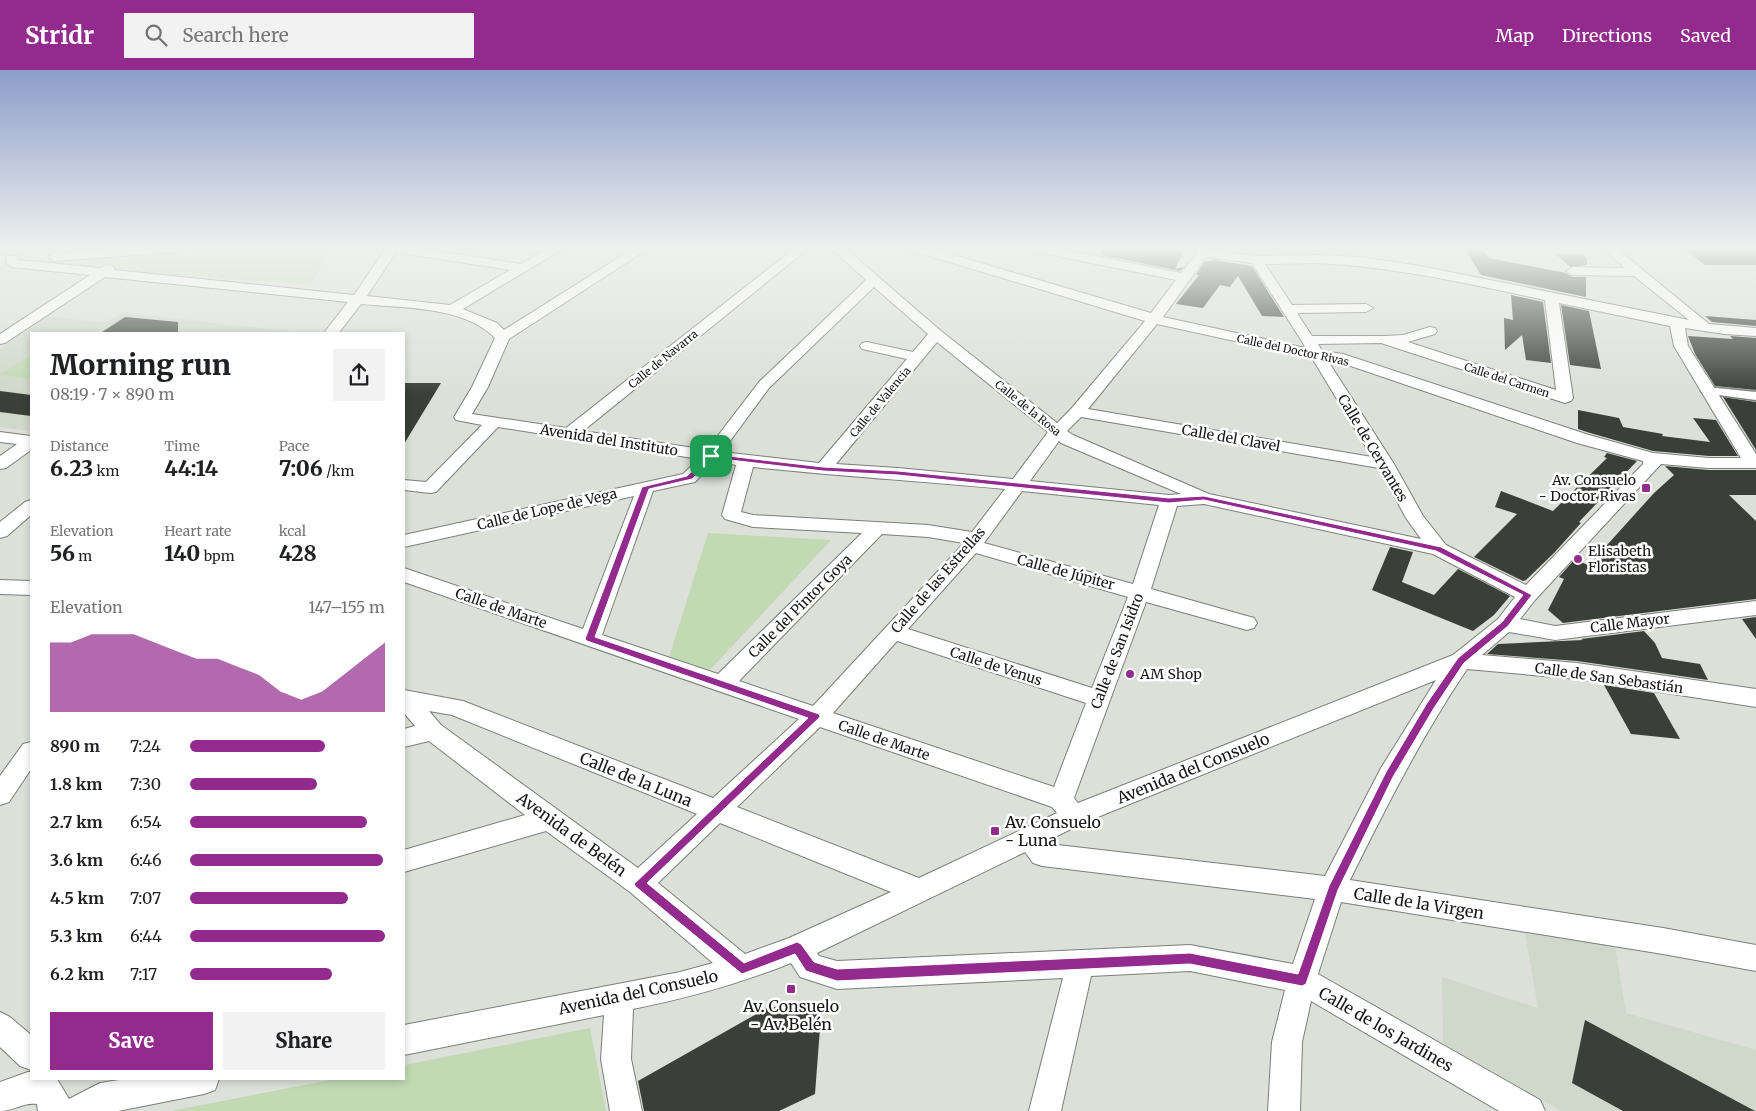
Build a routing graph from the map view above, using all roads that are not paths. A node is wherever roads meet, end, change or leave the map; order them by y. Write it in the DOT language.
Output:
graph roads {
  1 [pos="65,297"];
  2 [pos="336,297"];
  3 [pos="474,297"];
  4 [pos="567,297"];
  5 [pos="742,297"];
  6 [pos="857,297"];
  7 [pos="892,297"];
  8 [pos="1079,297"];
  9 [pos="1170,297"];
  10 [pos="1281,297"];
  11 [pos="1545,297"];
  12 [pos="1667,297"];
  13 [pos="1552,298"];
  14 [pos="358,299"];
  15 [pos="1366,308"];
  16 [pos="452,309"];
  17 [pos="1289,309"];
  18 [pos="1154,319"];
  19 [pos="1677,323"];
  20 [pos="1705,328"];
  21 [pos="1430,330"];
  22 [pos="332,332"];
  23 [pos="1756,332"];
  24 [pos="936,334"];
  25 [pos="503,337"];
  26 [pos="1382,339"];
  27 [pos="0,340"];
  28 [pos="1308,340"];
  29 [pos="867,346"];
  30 [pos="1317,355"];
  31 [pos="917,357"];
  32 [pos="1707,391"];
  33 [pos="1756,396"];
  34 [pos="1077,412"];
  35 [pos="494,422"];
  36 [pos="1058,432"];
  37 [pos="570,433"];
  38 [pos="0,437"];
  39 [pos="30,441"];
  40 [pos="30,442"];
  41 [pos="711,456"];
  42 [pos="1652,458"];
  43 [pos="746,461"];
  44 [pos="1754,463"];
  45 [pos="0,464"];
  46 [pos="1385,464"];
  47 [pos="823,469"];
  48 [pos="405,485"];
  49 [pos="1017,485"];
  50 [pos="646,487"];
  51 [pos="1204,498"];
  52 [pos="1169,501"];
  53 [pos="30,507"];
  54 [pos="878,528"];
  55 [pos="0,532"];
  56 [pos="405,541"];
  57 [pos="974,543"];
  58 [pos="1439,549"];
  59 [pos="405,575"];
  60 [pos="0,587"];
  61 [pos="30,588"];
  62 [pos="1140,592"];
  63 [pos="1528,595"];
  64 [pos="1756,608"];
  65 [pos="1247,623"];
  66 [pos="1505,624"];
  67 [pos="893,632"];
  68 [pos="590,639"];
  69 [pos="1461,661"];
  70 [pos="722,685"];
  71 [pos="405,698"];
  72 [pos="1756,698"];
  73 [pos="405,699"];
  74 [pos="1100,699"];
  75 [pos="816,717"];
  76 [pos="433,730"];
  77 [pos="405,738"];
  78 [pos="30,752"];
  79 [pos="0,795"];
  80 [pos="1068,808"];
  81 [pos="716,812"];
  82 [pos="549,819"];
  83 [pos="1029,838"];
  84 [pos="405,861"];
  85 [pos="640,884"];
  86 [pos="1332,889"];
  87 [pos="920,891"];
  88 [pos="797,948"];
  89 [pos="1756,958"];
  90 [pos="1080,964"];
  91 [pos="742,969"];
  92 [pos="1302,980"];
  93 [pos="619,998"];
  94 [pos="0,1027"];
  95 [pos="405,1040"];
  96 [pos="30,1054"];
  97 [pos="199,1080"];
  98 [pos="30,1082"];
  99 [pos="0,1098"];
  100 [pos="54,1111"];
  101 [pos="78,1111"];
  102 [pos="626,1111"];
  103 [pos="1045,1111"];
  104 [pos="1284,1111"];
  105 [pos="1529,1111"];
  1 -- 27 [label="street"];
  2 -- 14 [label="street"];
  3 -- 16 [label="street"];
  4 -- 25 [label="street"];
  5 -- 37 [label="street, Calle de Navarra"];
  6 -- 41 [label="street"];
  7 -- 24 [label="street, Calle de la Rosa"];
  8 -- 18 [label="street, Calle del Doctor Rivas"];
  9 -- 18 [label="street, Calle de las Estrellas"];
  10 -- 17 [label="street, Calle de Cervantes"];
  11 -- 13 [label="street"];
  12 -- 20 [label="street"];
  13 -- 19 [label="street"];
  13 -- 26 [label="street, Calle del Carmen"];
  14 -- 16 [label="street"];
  14 -- 22 [label="street"];
  15 -- 17 [label="street"];
  16 -- 25 [label="street"];
  17 -- 28 [label="street, Calle de Cervantes"];
  18 -- 30 [label="street, Calle del Doctor Rivas"];
  18 -- 34 [label="street, Calle de las Estrellas"];
  19 -- 20 [label="street"];
  19 -- 32 [label="street"];
  20 -- 23 [label="street"];
  21 -- 26 [label="street, Calle del Carmen"];
  24 -- 31 [label="street, Calle de Valencia"];
  24 -- 36 [label="street, Calle de la Rosa"];
  25 -- 35 [label="street, Avenida del Instituto"];
  26 -- 28 [label="street, Calle del Carmen"];
  28 -- 30 [label="street, Calle de Cervantes"];
  29 -- 31 [label="street"];
  30 -- 42 [label="street, Calle del Doctor Rivas"];
  30 -- 46 [label="street, Calle de Cervantes"];
  31 -- 47 [label="street, Calle de Valencia"];
  32 -- 33 [label="street"];
  32 -- 44 [label="street"];
  34 -- 36 [label="street, Calle de las Estrellas"];
  34 -- 46 [label="street, Calle del Clavel"];
  35 -- 37 [label="street, Avenida del Instituto"];
  35 -- 48 [label="street"];
  36 -- 49 [label="street, Calle de las Estrellas"];
  36 -- 51 [label="street, Calle de la Rosa"];
  37 -- 41 [label="street, Avenida del Instituto"];
  38 -- 39 [label="street"];
  40 -- 45 [label="street"];
  41 -- 43 [label="street, Avenida del Instituto"];
  41 -- 50 [label="street, Calle de Lope de Vega"];
  42 -- 44 [label="street, Calle del Doctor Rivas"];
  42 -- 63 [label="street, Avenida del Consuelo"];
  43 -- 47 [label="street, Avenida del Instituto"];
  43 -- 54 [label="street"];
  46 -- 58 [label="street, Calle de Cervantes"];
  47 -- 49 [label="street, Avenida del Instituto"];
  49 -- 52 [label="street, Avenida del Instituto"];
  49 -- 57 [label="street, Calle de las Estrellas"];
  50 -- 56 [label="street, Calle de Lope de Vega"];
  50 -- 68 [label="street"];
  51 -- 52 [label="street, Avenida del Instituto"];
  51 -- 58 [label="street"];
  52 -- 62 [label="street, Calle de San Isidro"];
  53 -- 55 [label="street"];
  54 -- 57 [label="street"];
  54 -- 70 [label="street, Calle del Pintor Goya"];
  57 -- 62 [label="street, Calle de Júpiter"];
  57 -- 67 [label="street, Calle de las Estrellas"];
  58 -- 63 [label="street, Calle de Cervantes"];
  59 -- 68 [label="street, Calle de Marte"];
  60 -- 61 [label="street"];
  62 -- 65 [label="street, Calle de Júpiter"];
  62 -- 74 [label="street, Calle de San Isidro"];
  63 -- 66 [label="street, Avenida del Consuelo"];
  64 -- 66 [label="street, Calle Mayor"];
  66 -- 69 [label="street, Avenida del Consuelo"];
  67 -- 74 [label="street, Calle de Venus"];
  67 -- 75 [label="street, Calle de las Estrellas"];
  68 -- 70 [label="street, Calle de Marte"];
  69 -- 72 [label="street, Calle de San Sebastián"];
  69 -- 80 [label="street, Avenida del Consuelo"];
  69 -- 86 [label="street"];
  70 -- 75 [label="street, Calle de Marte"];
  71 -- 81 [label="street, Calle de la Luna"];
  73 -- 76 [label="street, Avenida de Belén"];
  74 -- 80 [label="street, Calle de San Isidro"];
  75 -- 80 [label="street, Calle de Marte"];
  75 -- 81 [label="street, Calle de las Estrellas"];
  76 -- 77 [label="street"];
  76 -- 82 [label="street, Avenida de Belén"];
  78 -- 79 [label="street"];
  80 -- 83 [label="street, Avenida del Consuelo"];
  81 -- 85 [label="street, Calle de las Estrellas"];
  81 -- 87 [label="street, Calle de la Luna"];
  82 -- 84 [label="street"];
  82 -- 85 [label="street, Avenida de Belén"];
  83 -- 86 [label="street, Calle de la Virgen"];
  83 -- 87 [label="street, Avenida del Consuelo"];
  85 -- 91 [label="street, Avenida de Belén"];
  86 -- 89 [label="street, Calle de la Virgen"];
  86 -- 92 [label="street"];
  87 -- 88 [label="street, Avenida del Consuelo"];
  88 -- 90 [label="street, Calle de los Jardines"];
  88 -- 91 [label="street, Avenida del Consuelo"];
  90 -- 92 [label="street, Calle de los Jardines"];
  90 -- 103 [label="street"];
  91 -- 93 [label="street, Avenida del Consuelo"];
  92 -- 104 [label="street"];
  92 -- 105 [label="street, Calle de los Jardines"];
  93 -- 95 [label="street, Avenida del Consuelo"];
  93 -- 102 [label="street"];
  94 -- 96 [label="street"];
  97 -- 101 [label="street"];
  98 -- 99 [label="street"];
  98 -- 100 [label="street"];
}
